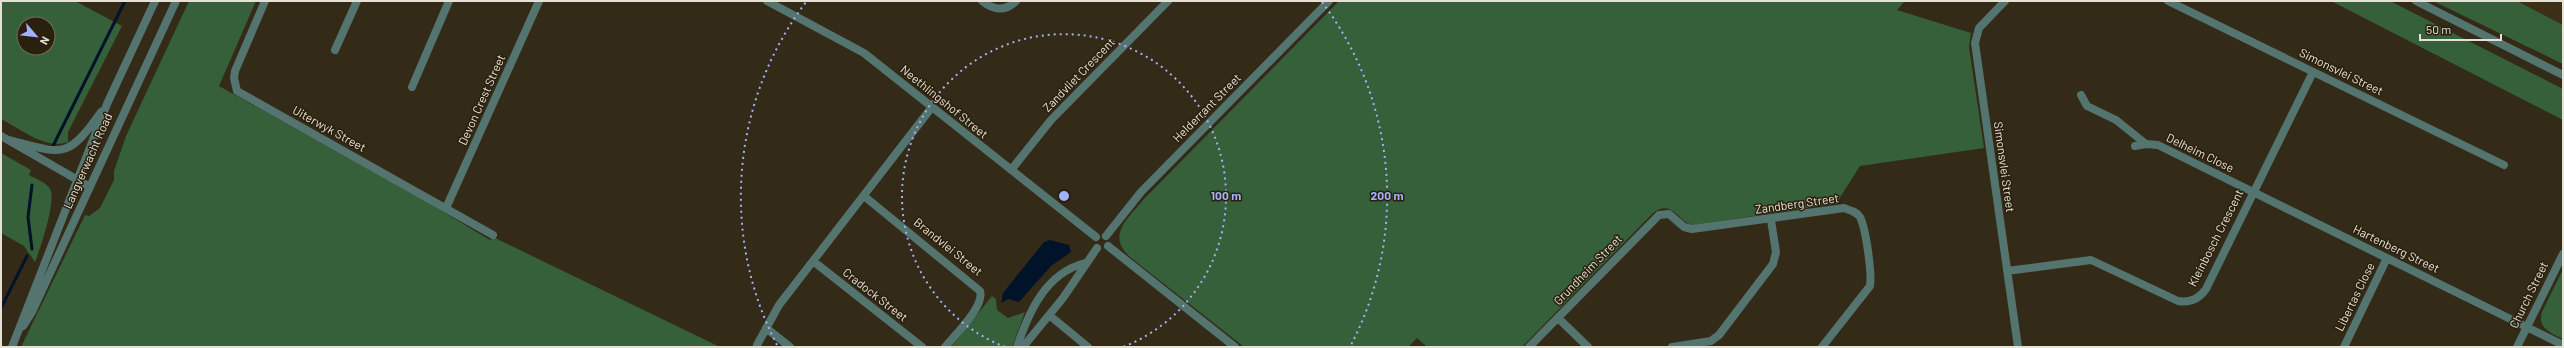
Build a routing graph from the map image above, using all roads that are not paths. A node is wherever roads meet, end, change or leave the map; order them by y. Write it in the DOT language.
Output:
graph roads {
  1 [pos="155,1"];
  2 [pos="176,1"];
  3 [pos="265,1"];
  4 [pos="357,1"];
  5 [pos="449,1"];
  6 [pos="539,1"];
  7 [pos="768,1"];
  8 [pos="982,1"];
  9 [pos="1016,1"];
  10 [pos="1168,1"];
  11 [pos="1329,1"];
  12 [pos="2005,1"];
  13 [pos="2168,1"];
  14 [pos="2416,1"];
  15 [pos="335,50"];
  16 [pos="2313,72"];
  17 [pos="2563,75"];
  18 [pos="412,87"];
  19 [pos="2081,95"];
  20 [pos="107,104"];
  21 [pos="932,107"];
  22 [pos="1,136"];
  23 [pos="9,140"];
  24 [pos="2146,144"];
  25 [pos="2134,146"];
  26 [pos="2504,165"];
  27 [pos="1011,170"];
  28 [pos="78,180"];
  29 [pos="90,187"];
  30 [pos="2254,193"];
  31 [pos="864,196"];
  32 [pos="446,208"];
  33 [pos="1666,213"];
  34 [pos="1771,220"];
  35 [pos="493,235"];
  36 [pos="1106,236"];
  37 [pos="1096,237"];
  38 [pos="1108,246"];
  39 [pos="1097,248"];
  40 [pos="2563,254"];
  41 [pos="2387,258"];
  42 [pos="813,261"];
  43 [pos="1085,263"];
  44 [pos="2007,271"];
  45 [pos="1062,272"];
  46 [pos="1074,282"];
  47 [pos="1049,315"];
  48 [pos="1558,318"];
  49 [pos="2527,327"];
  50 [pos="766,328"];
  51 [pos="20,330"];
  52 [pos="757,345"];
  53 [pos="2563,345"];
  54 [pos="12,347"];
  55 [pos="790,347"];
  56 [pos="922,347"];
  57 [pos="945,347"];
  58 [pos="1017,347"];
  59 [pos="1023,347"];
  60 [pos="1088,347"];
  61 [pos="1235,347"];
  62 [pos="1529,347"];
  63 [pos="1588,347"];
  64 [pos="1672,347"];
  65 [pos="1822,347"];
  66 [pos="2018,347"];
  67 [pos="2344,347"];
  68 [pos="2517,347"];
  1 -- 20 [label="street, Langverwacht Road"];
  2 -- 29 [label="street, Langverwacht Road"];
  3 -- 32 [label="street, Uiterwyk Street"];
  4 -- 15 [label="street"];
  5 -- 18 [label="street"];
  6 -- 32 [label="street, Devon Crest Street"];
  7 -- 21 [label="street, Neethlingshof Street"];
  8 -- 9 [label="street"];
  10 -- 27 [label="street, Zandvliet Crescent"];
  11 -- 36 [label="street, Helderrant Street"];
  12 -- 44 [label="street, Simonsvlei Street"];
  13 -- 16 [label="street, Simonsvlei Street"];
  14 -- 17 [label="street"];
  16 -- 26 [label="street, Simonsvlei Street"];
  16 -- 30 [label="street, Kleinbosch Crescent"];
  19 -- 24 [label="street"];
  20 -- 23 [label="street"];
  20 -- 28 [label="street, Langverwacht Road"];
  21 -- 27 [label="street, Neethlingshof Street"];
  21 -- 31 [label="street"];
  22 -- 23 [label="street"];
  23 -- 28 [label="street"];
  24 -- 25 [label="street, Delheim Close"];
  24 -- 30 [label="street, Delheim Close"];
  27 -- 37 [label="street, Neethlingshof Street"];
  28 -- 29 [label="street"];
  28 -- 51 [label="street, Langverwacht Road"];
  29 -- 51 [label="street, Langverwacht Road"];
  30 -- 41 [label="street, Hartenberg Street"];
  30 -- 44 [label="street, Kleinbosch Crescent"];
  31 -- 42 [label="street"];
  31 -- 57 [label="street, Brandvlei Street"];
  32 -- 35 [label="street, Uiterwyk Street"];
  33 -- 34 [label="street, Zandberg Street"];
  33 -- 48 [label="street, Grundheim Street"];
  34 -- 64 [label="street"];
  34 -- 65 [label="street, Zandberg Street"];
  36 -- 37 [label="street"];
  36 -- 38 [label="street"];
  37 -- 39 [label="street"];
  38 -- 39 [label="street"];
  38 -- 61 [label="street"];
  39 -- 43 [label="street"];
  40 -- 49 [label="street, Church Street"];
  41 -- 49 [label="street, Hartenberg Street"];
  41 -- 67 [label="street, Libertas Close"];
  42 -- 50 [label="street"];
  42 -- 56 [label="street, Cradock Street"];
  43 -- 45 [label="street"];
  43 -- 46 [label="street"];
  44 -- 66 [label="street, Simonsvlei Street"];
  45 -- 46 [label="street"];
  45 -- 58 [label="street"];
  46 -- 47 [label="street"];
  47 -- 59 [label="street"];
  47 -- 60 [label="street"];
  48 -- 62 [label="street, Grundheim Street"];
  48 -- 63 [label="street"];
  49 -- 53 [label="street, Hartenberg Street"];
  49 -- 68 [label="street, Church Street"];
  50 -- 52 [label="street"];
  50 -- 55 [label="street"];
  51 -- 54 [label="street, Langverwacht Road"];
}
